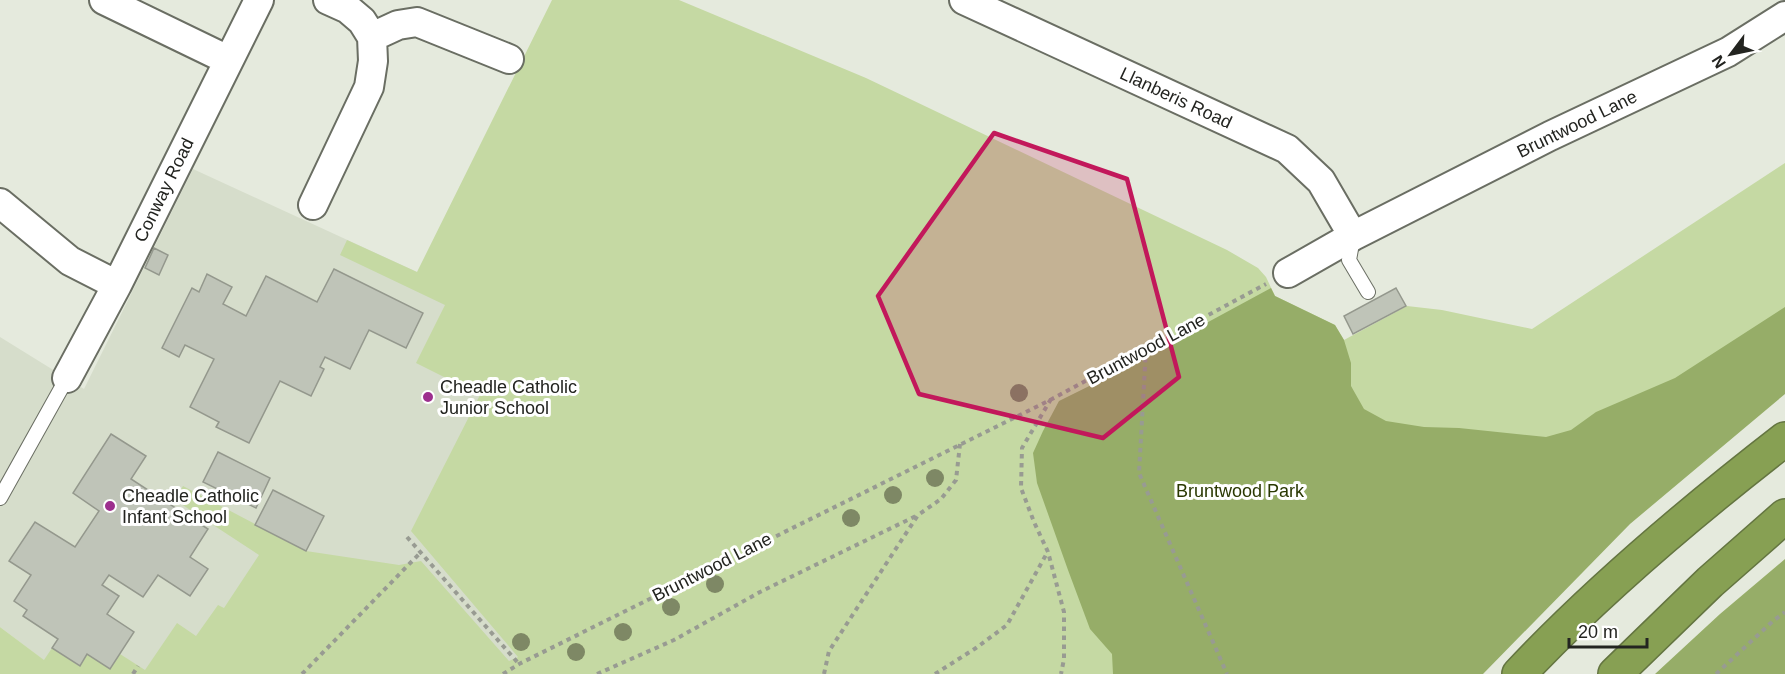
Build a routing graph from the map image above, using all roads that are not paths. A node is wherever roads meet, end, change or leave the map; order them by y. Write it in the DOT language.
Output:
graph roads {
  1 [pos="104,0"];
  2 [pos="260,0"];
  3 [pos="328,0"];
  4 [pos="964,0"];
  5 [pos="1785,16"];
  6 [pos="372,37"];
  7 [pos="509,59"];
  8 [pos="228,60"];
  9 [pos="0,203"];
  10 [pos="313,205"];
  11 [pos="1353,236"];
  12 [pos="1288,273"];
  13 [pos="117,285"];
  14 [pos="1368,292"];
  15 [pos="67,378"];
  16 [pos="1785,439"];
  17 [pos="0,498"];
  18 [pos="1785,516"];
  19 [pos="1519,674"];
  20 [pos="1615,674"];
  1 -- 8 [label="street"];
  2 -- 8 [label="street, Conway Road"];
  3 -- 6 [label="street"];
  4 -- 11 [label="street, Llanberis Road"];
  5 -- 11 [label="street, Bruntwood Lane"];
  6 -- 7 [label="street"];
  6 -- 10 [label="street"];
  8 -- 13 [label="street, Conway Road"];
  9 -- 13 [label="street"];
  11 -- 12 [label="street, Bruntwood Lane"];
  11 -- 14 [label="lane"];
  13 -- 15 [label="street, Conway Road"];
  15 -- 17 [label="lane"];
  16 -- 19 [label="highway"];
  18 -- 20 [label="highway"];
}
